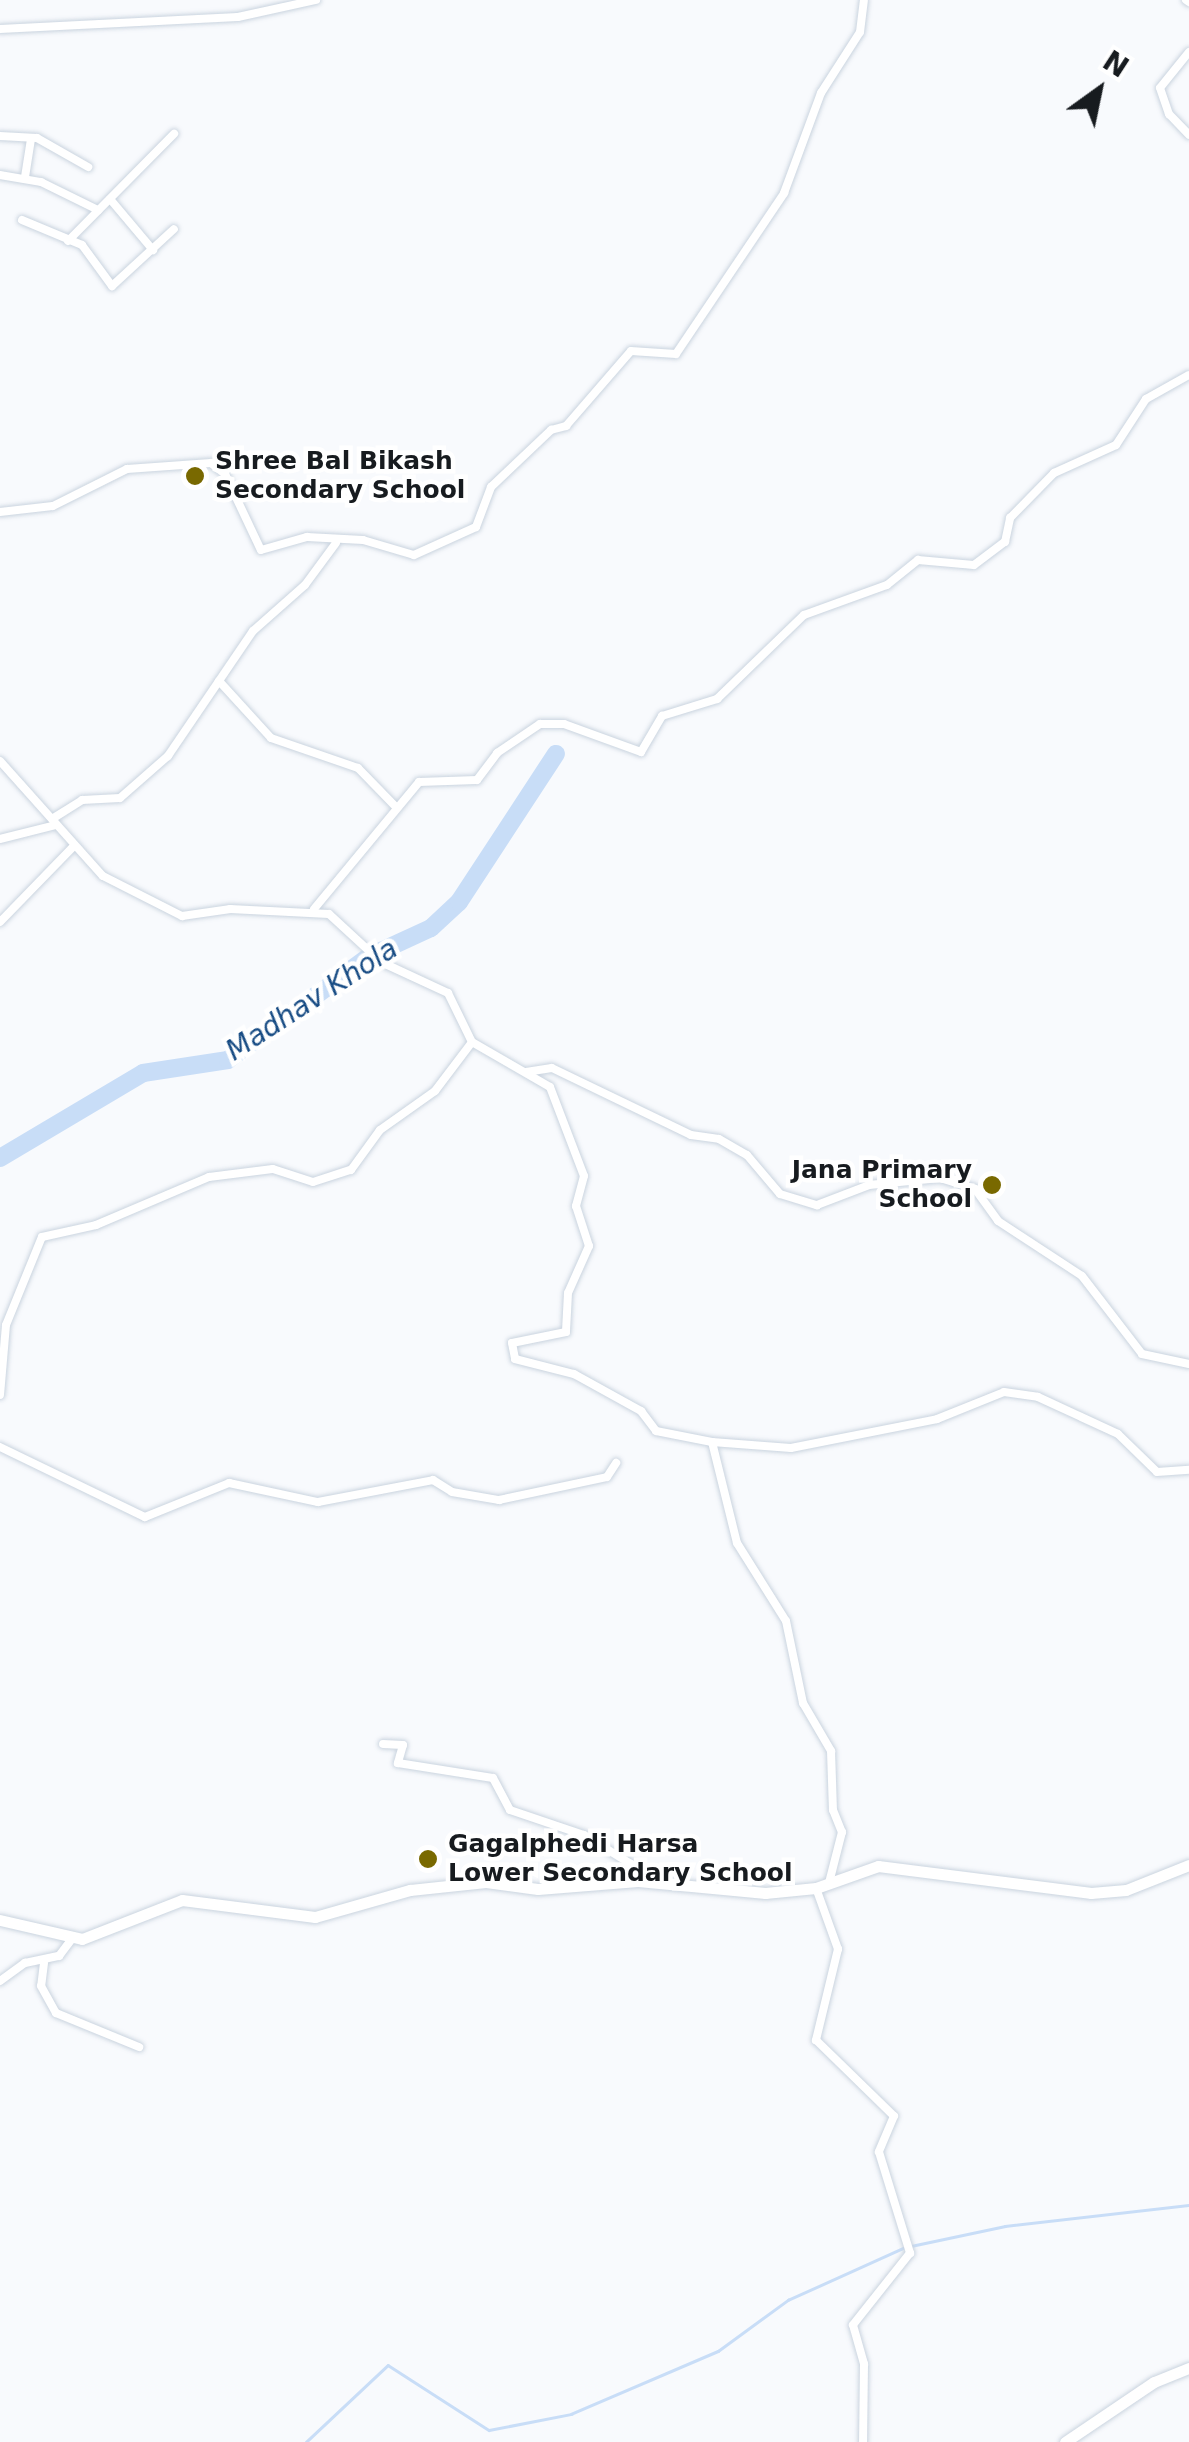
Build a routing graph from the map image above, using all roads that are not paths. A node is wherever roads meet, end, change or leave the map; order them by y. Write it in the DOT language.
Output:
graph roads {
  1 [pos="316,0"];
  2 [pos="864,0"];
  3 [pos="0,29"];
  4 [pos="1189,52"];
  5 [pos="174,134"];
  6 [pos="1189,135"];
  7 [pos="0,136"];
  8 [pos="31,138"];
  9 [pos="88,167"];
  10 [pos="0,174"];
  11 [pos="26,177"];
  12 [pos="110,199"];
  13 [pos="98,210"];
  14 [pos="22,220"];
  15 [pos="174,229"];
  16 [pos="68,241"];
  17 [pos="153,250"];
  18 [pos="1189,375"];
  19 [pos="0,512"];
  20 [pos="336,543"];
  21 [pos="219,680"];
  22 [pos="0,761"];
  23 [pos="394,806"];
  24 [pos="54,822"];
  25 [pos="0,839"];
  26 [pos="72,848"];
  27 [pos="314,909"];
  28 [pos="0,922"];
  29 [pos="472,1042"];
  30 [pos="526,1072"];
  31 [pos="1189,1364"];
  32 [pos="0,1396"];
  33 [pos="712,1442"];
  34 [pos="0,1447"];
  35 [pos="616,1463"];
  36 [pos="1189,1470"];
  37 [pos="382,1744"];
  38 [pos="1189,1865"];
  39 [pos="638,1881"];
  40 [pos="829,1882"];
  41 [pos="816,1888"];
  42 [pos="1,1922"];
  43 [pos="71,1940"];
  44 [pos="44,1963"];
  45 [pos="0,1981"];
  46 [pos="139,2047"];
  47 [pos="1189,2368"];
  48 [pos="863,2442"];
  49 [pos="1065,2442"];
  1 -- 3 [label="street"];
  2 -- 20 [label="street"];
  4 -- 6 [label="street"];
  5 -- 12 [label="street"];
  7 -- 8 [label="street"];
  8 -- 9 [label="street"];
  8 -- 11 [label="street"];
  10 -- 11 [label="street"];
  11 -- 13 [label="street"];
  12 -- 13 [label="street"];
  12 -- 17 [label="street"];
  13 -- 16 [label="street"];
  14 -- 16 [label="street"];
  15 -- 17 [label="street"];
  16 -- 17 [label="street"];
  18 -- 23 [label="street"];
  19 -- 20 [label="street"];
  20 -- 21 [label="street"];
  21 -- 23 [label="street"];
  21 -- 24 [label="street"];
  22 -- 24 [label="street"];
  23 -- 27 [label="street"];
  24 -- 25 [label="street"];
  24 -- 26 [label="street"];
  26 -- 27 [label="street"];
  26 -- 28 [label="street"];
  27 -- 29 [label="street"];
  29 -- 30 [label="street"];
  29 -- 32 [label="street"];
  30 -- 31 [label="street"];
  30 -- 33 [label="street"];
  33 -- 36 [label="street"];
  33 -- 40 [label="street"];
  34 -- 35 [label="street"];
  37 -- 39 [label="street"];
  38 -- 40 [label="street"];
  39 -- 41 [label="street"];
  39 -- 43 [label="street"];
  40 -- 41 [label="street"];
  41 -- 48 [label="street"];
  42 -- 43 [label="street"];
  43 -- 44 [label="street"];
  44 -- 45 [label="street"];
  44 -- 46 [label="street"];
  47 -- 49 [label="street"];
}
